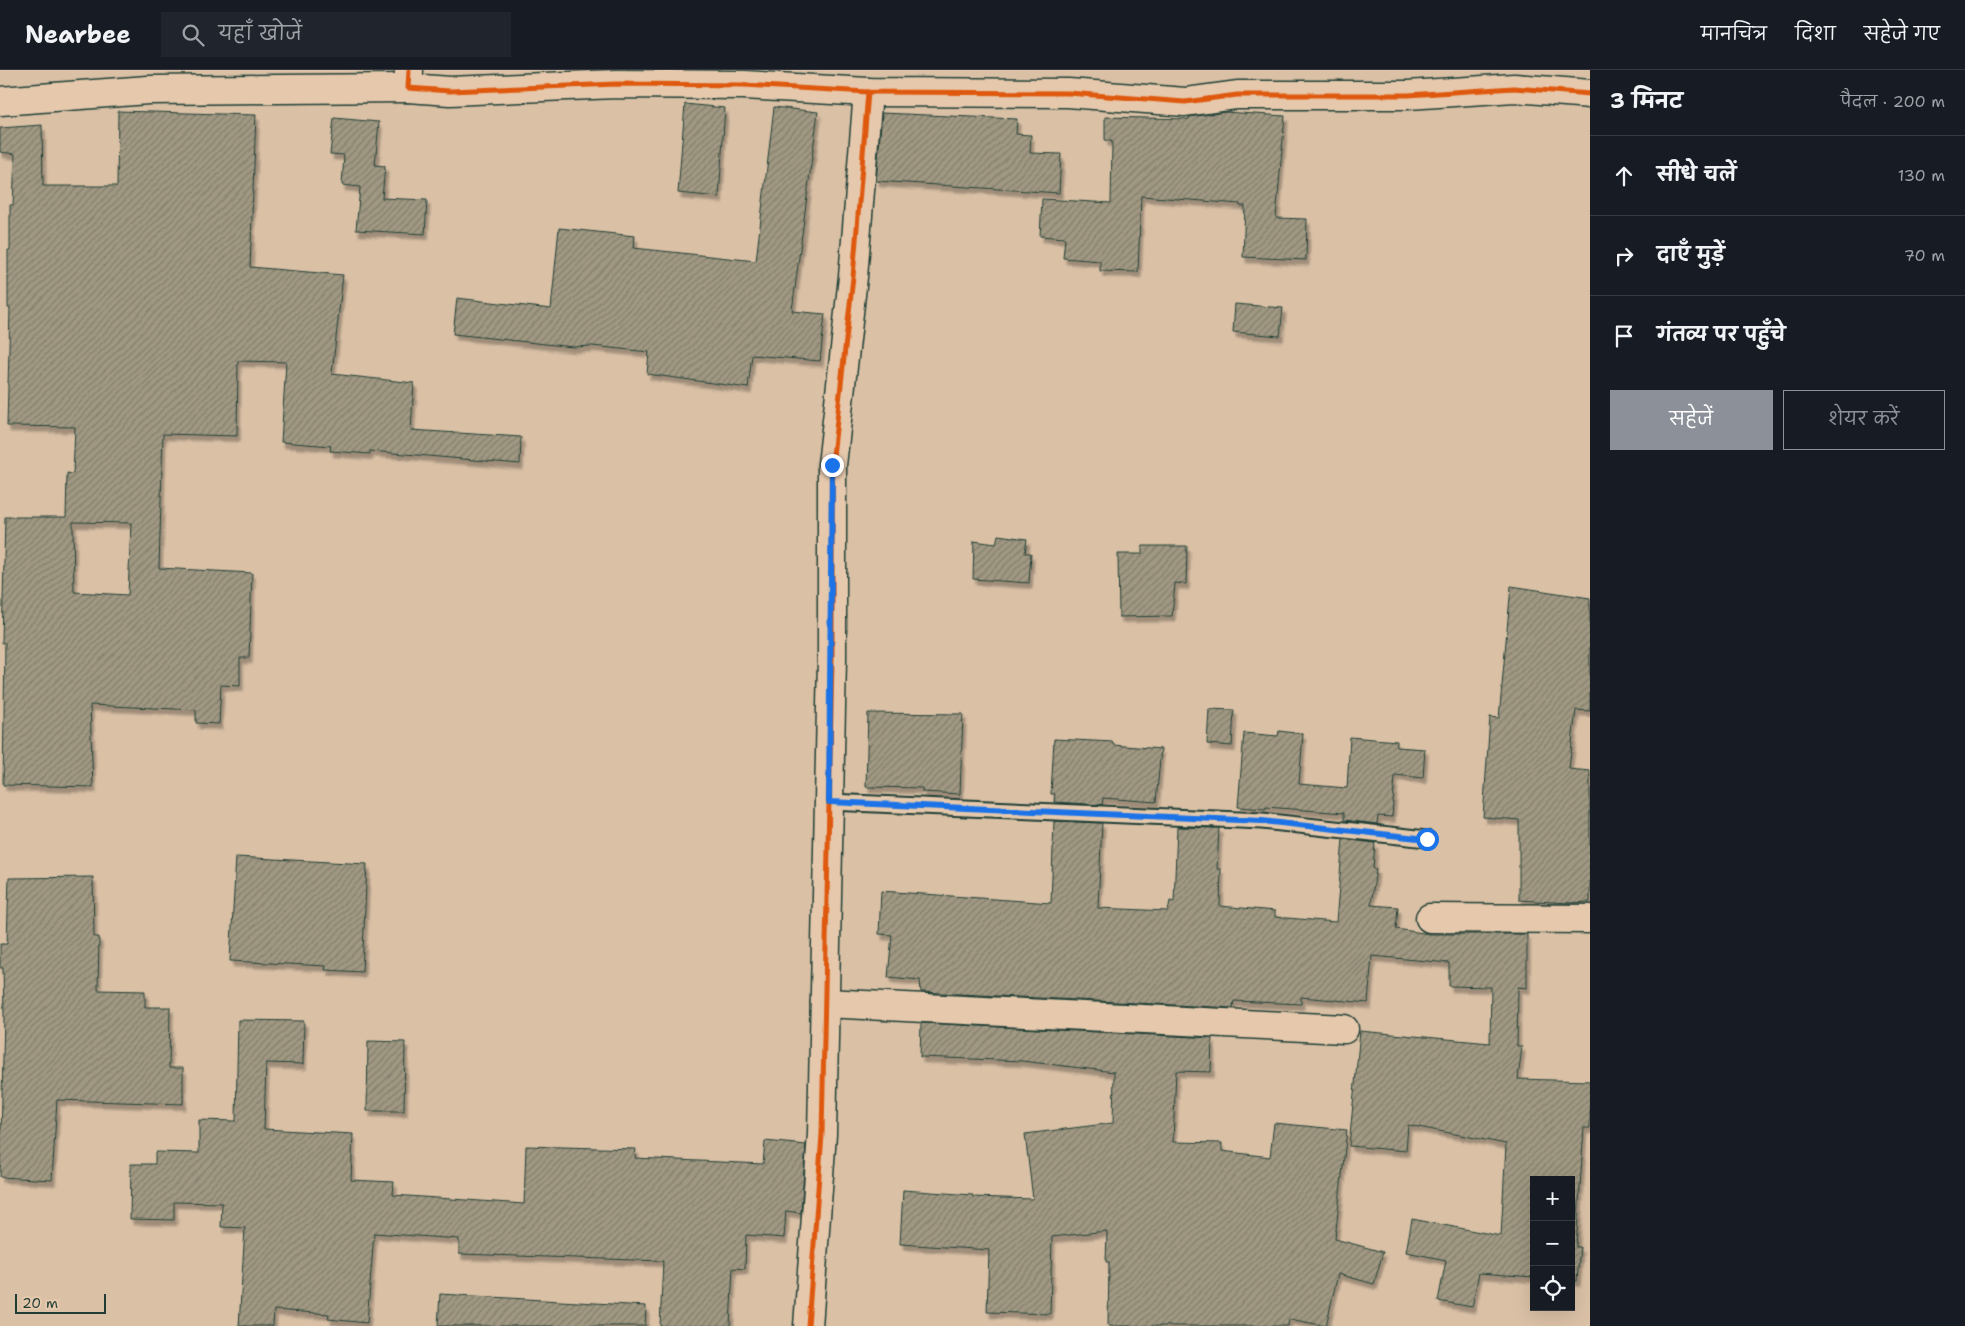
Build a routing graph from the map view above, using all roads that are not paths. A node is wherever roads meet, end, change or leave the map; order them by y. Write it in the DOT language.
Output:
graph roads {
  1 [pos="409,79"];
  2 [pos="1027,82"];
  3 [pos="868,92"];
  4 [pos="1590,94"];
  5 [pos="0,101"];
  6 [pos="829,802"];
  7 [pos="1427,839"];
  8 [pos="1430,918"];
  9 [pos="1590,919"];
  10 [pos="825,1004"];
  11 [pos="1344,1028"];
  12 [pos="808,1326"];
  1 -- 3 [label="street"];
  1 -- 5 [label="street"];
  2 -- 3 [label="street"];
  2 -- 4 [label="street"];
  3 -- 6 [label="street"];
  6 -- 7 [label="lane"];
  6 -- 10 [label="street"];
  8 -- 9 [label="street"];
  10 -- 11 [label="street"];
  10 -- 12 [label="street"];
}
